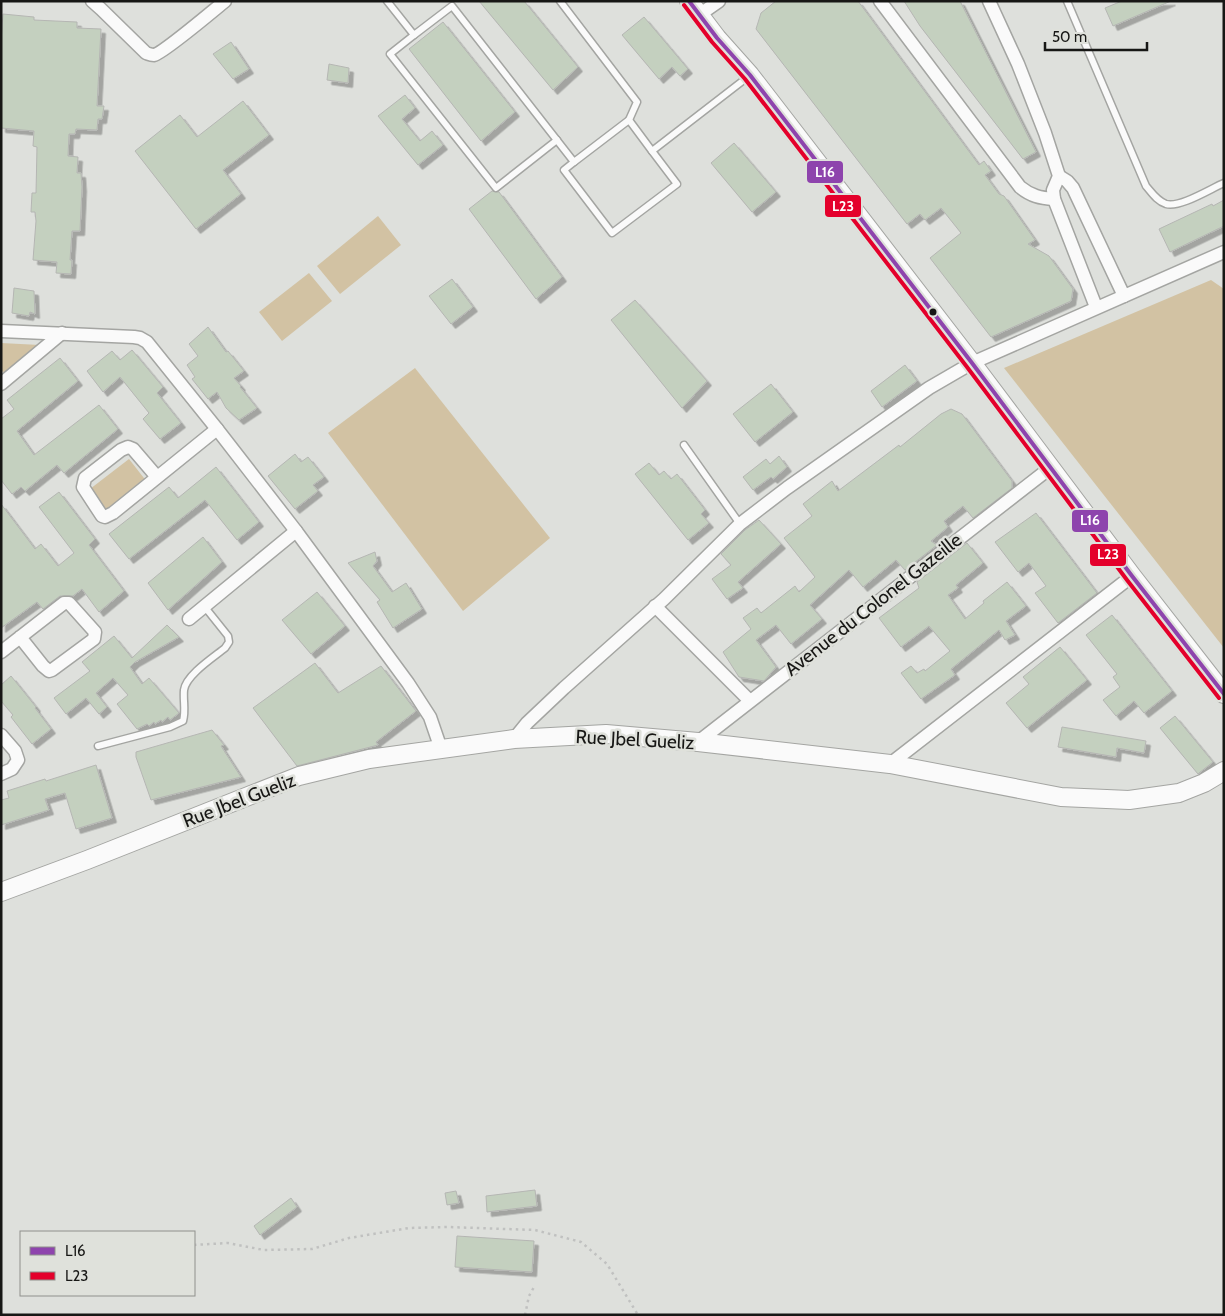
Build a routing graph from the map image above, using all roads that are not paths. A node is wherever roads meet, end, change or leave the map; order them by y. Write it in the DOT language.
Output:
graph roads {
  1 [pos="92,1"];
  2 [pos="225,1"];
  3 [pos="387,1"];
  4 [pos="560,1"];
  5 [pos="718,1"];
  6 [pos="880,1"];
  7 [pos="989,1"];
  8 [pos="1067,1"];
  9 [pos="454,4"];
  10 [pos="694,8"];
  11 [pos="414,36"];
  12 [pos="750,75"];
  13 [pos="629,120"];
  14 [pos="557,140"];
  15 [pos="652,151"];
  16 [pos="574,162"];
  17 [pos="1059,176"];
  18 [pos="1224,183"];
  19 [pos="1054,199"];
  20 [pos="1224,252"];
  21 [pos="1124,296"];
  22 [pos="1096,307"];
  23 [pos="1,331"];
  24 [pos="62,333"];
  25 [pos="972,363"];
  26 [pos="1,383"];
  27 [pos="217,428"];
  28 [pos="684,445"];
  29 [pos="1050,468"];
  30 [pos="158,477"];
  31 [pos="740,524"];
  32 [pos="296,531"];
  33 [pos="1132,576"];
  34 [pos="204,606"];
  35 [pos="655,606"];
  36 [pos="189,618"];
  37 [pos="20,637"];
  38 [pos="1,652"];
  39 [pos="1224,694"];
  40 [pos="749,700"];
  41 [pos="1,735"];
  42 [pos="514,739"];
  43 [pos="698,742"];
  44 [pos="98,746"];
  45 [pos="441,749"];
  46 [pos="890,764"];
  47 [pos="1224,770"];
  48 [pos="1,774"];
  49 [pos="1,892"];
  1 -- 2 [label="street"];
  3 -- 11 [label="lane"];
  4 -- 13 [label="lane"];
  5 -- 10 [label="street"];
  6 -- 19 [label="street"];
  7 -- 17 [label="street"];
  8 -- 18 [label="lane"];
  9 -- 11 [label="lane"];
  9 -- 14 [label="lane"];
  10 -- 12 [label="street"];
  11 -- 14 [label="lane"];
  12 -- 15 [label="lane"];
  12 -- 25 [label="street"];
  13 -- 15 [label="lane"];
  13 -- 16 [label="lane"];
  14 -- 16 [label="lane"];
  15 -- 16 [label="lane"];
  17 -- 19 [label="street"];
  17 -- 21 [label="street"];
  19 -- 22 [label="street"];
  20 -- 21 [label="street"];
  21 -- 22 [label="street"];
  22 -- 25 [label="street"];
  23 -- 24 [label="street"];
  24 -- 26 [label="street"];
  24 -- 27 [label="street"];
  25 -- 29 [label="street"];
  25 -- 31 [label="street"];
  27 -- 30 [label="street"];
  27 -- 32 [label="street"];
  28 -- 31 [label="lane"];
  29 -- 33 [label="street"];
  29 -- 40 [label="street, Avenue du Colonel Gazeille"];
  30 -- 30 [label="street"];
  31 -- 35 [label="street"];
  32 -- 34 [label="street"];
  32 -- 45 [label="street"];
  33 -- 39 [label="street"];
  33 -- 46 [label="street"];
  34 -- 36 [label="street"];
  34 -- 44 [label="lane"];
  35 -- 40 [label="street"];
  35 -- 42 [label="street"];
  37 -- 37 [label="street"];
  37 -- 38 [label="street"];
  40 -- 43 [label="street, Avenue du Colonel Gazeille"];
  41 -- 48 [label="street"];
  42 -- 43 [label="street, Rue Jbel Gueliz"];
  42 -- 45 [label="street, Rue Jbel Gueliz"];
  43 -- 46 [label="street, Rue Jbel Gueliz"];
  45 -- 49 [label="street, Rue Jbel Gueliz"];
  46 -- 47 [label="street, Rue Jbel Gueliz"];
}
